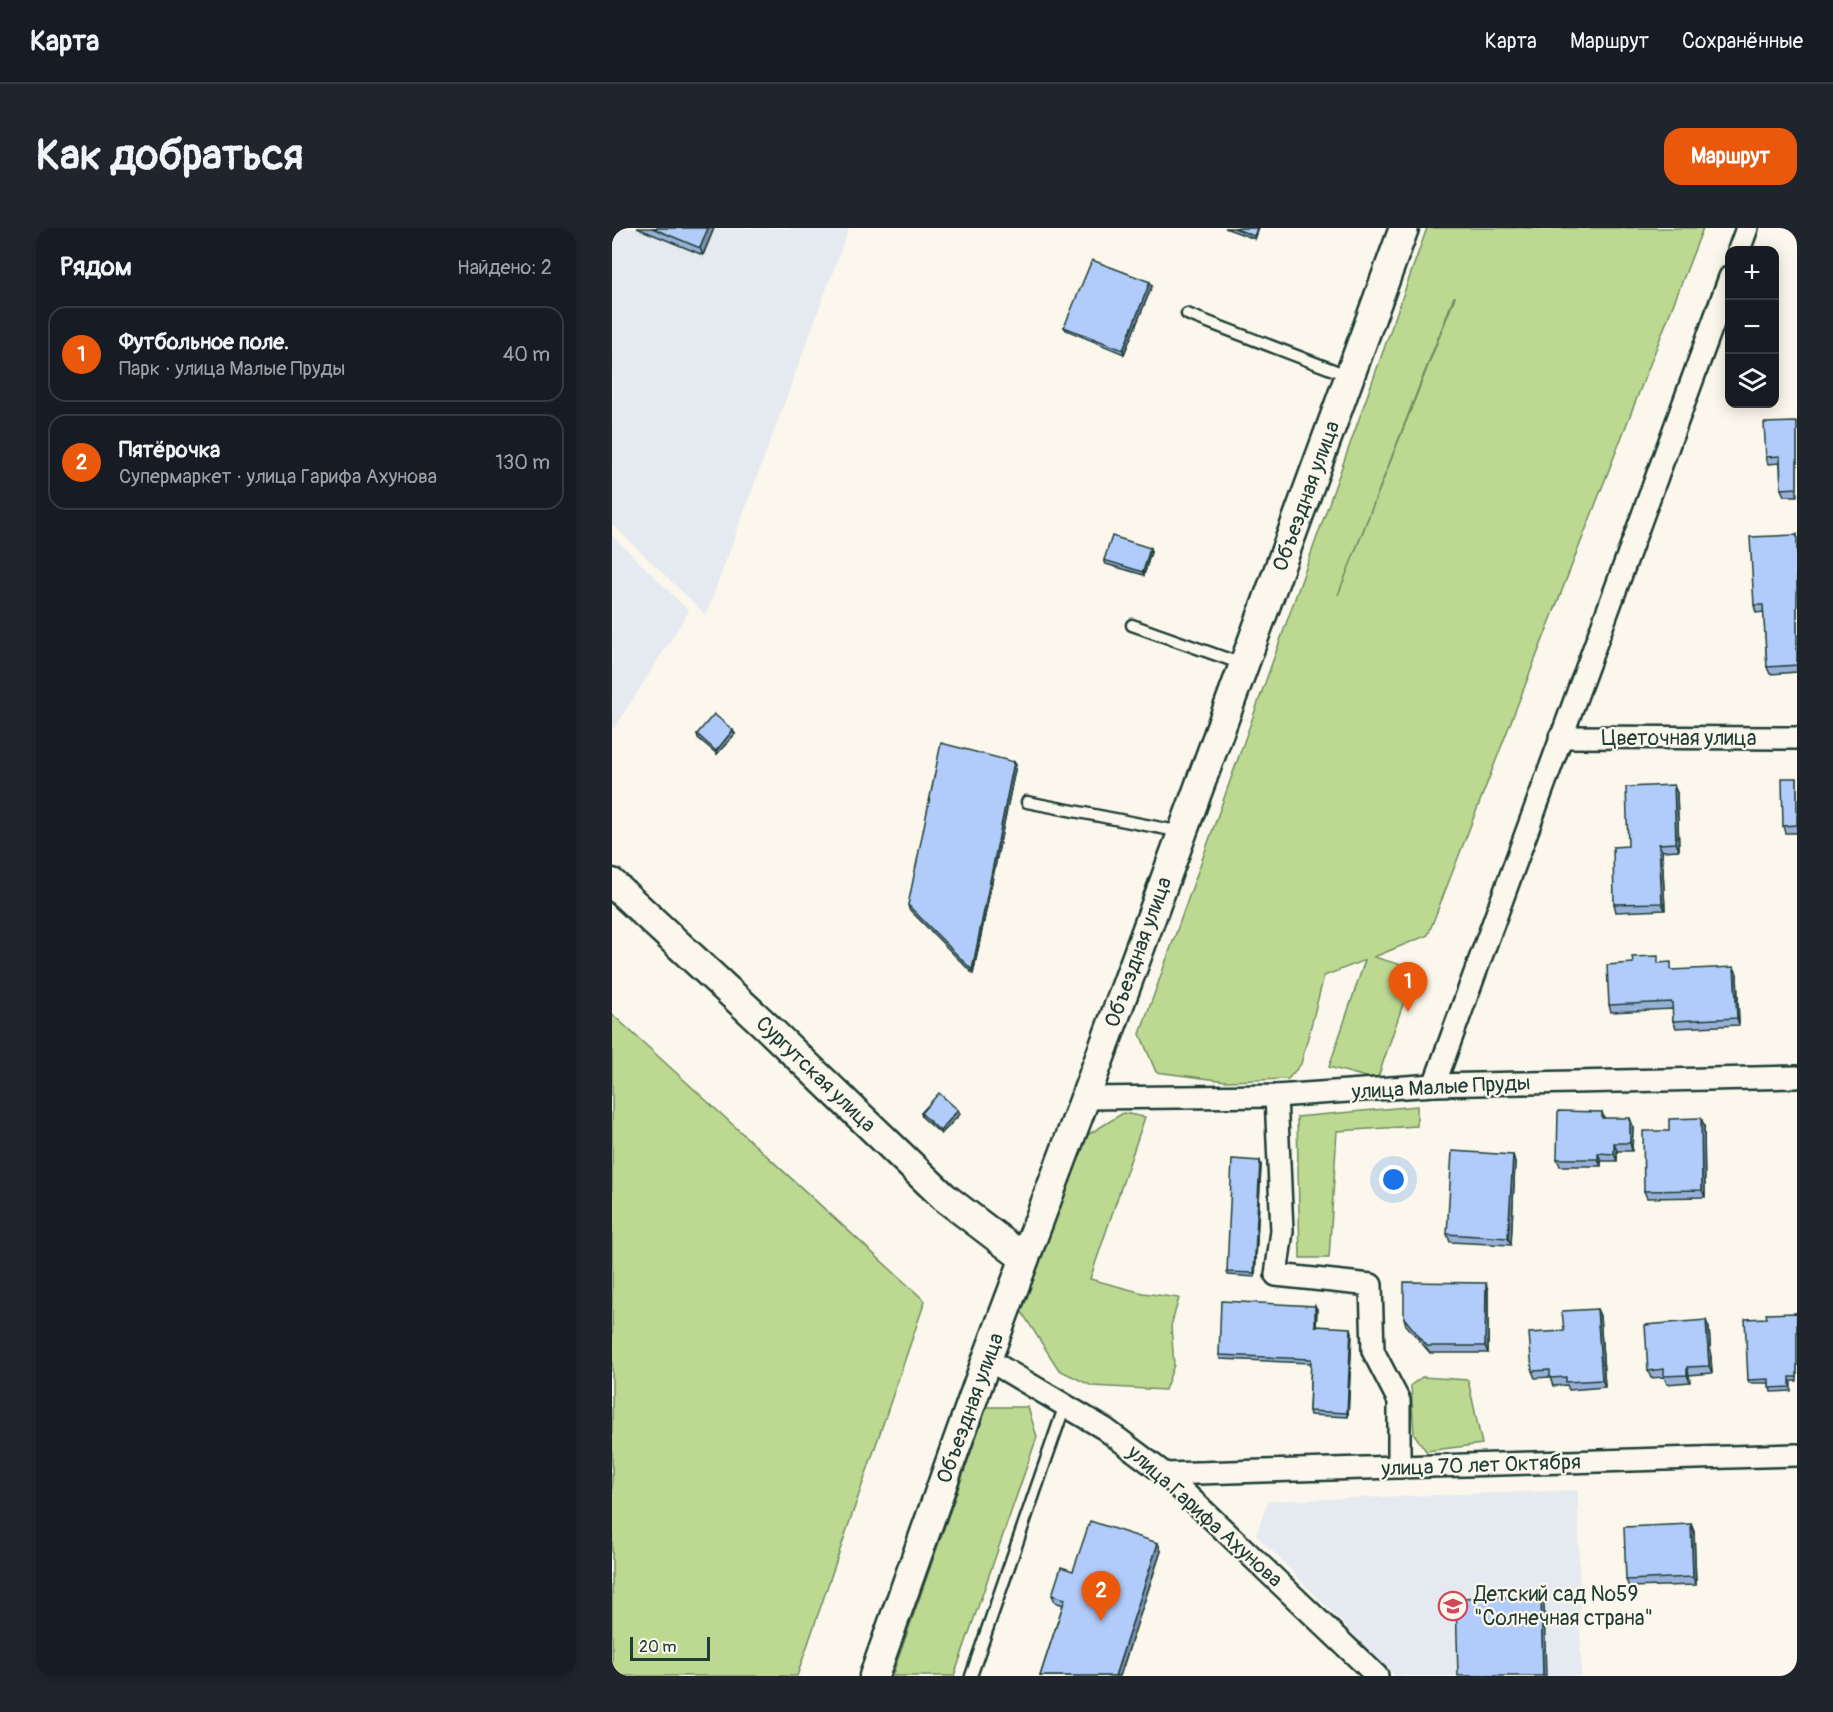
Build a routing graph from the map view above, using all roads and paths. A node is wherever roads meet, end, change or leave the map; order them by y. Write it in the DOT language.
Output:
graph roads {
  1 [pos="1404,228"];
  2 [pos="1747,228"];
  3 [pos="1740,246"];
  4 [pos="1725,291"];
  5 [pos="1187,314"];
  6 [pos="1349,376"];
  7 [pos="1132,626"];
  8 [pos="1244,665"];
  9 [pos="1560,737"];
  10 [pos="1797,738"];
  11 [pos="1027,802"];
  12 [pos="1182,832"];
  13 [pos="612,883"];
  14 [pos="1797,1077"];
  15 [pos="1434,1085"];
  16 [pos="1276,1096"];
  17 [pos="1084,1098"];
  18 [pos="1024,1258"];
  19 [pos="987,1359"];
  20 [pos="1065,1404"];
  21 [pos="1797,1455"];
  22 [pos="1399,1467"];
  23 [pos="1165,1474"];
  24 [pos="873,1676"];
  25 [pos="971,1676"];
  26 [pos="1377,1676"];
  1 -- 6 [label="main road, Объездная улица"];
  2 -- 3 [label="street"];
  4 -- 9 [label="street"];
  5 -- 6 [label="lane"];
  6 -- 8 [label="main road, Объездная улица"];
  7 -- 8 [label="lane"];
  8 -- 12 [label="main road, Объездная улица"];
  9 -- 10 [label="street, Цветочная улица"];
  9 -- 15 [label="street"];
  11 -- 12 [label="lane"];
  12 -- 17 [label="main road, Объездная улица"];
  13 -- 18 [label="main road, Сургутская улица"];
  14 -- 15 [label="street, улица Малые Пруды"];
  15 -- 16 [label="street, улица Малые Пруды"];
  16 -- 17 [label="street, улица Малые Пруды"];
  16 -- 22 [label="street"];
  17 -- 18 [label="main road, Объездная улица"];
  18 -- 19 [label="main road, Объездная улица"];
  19 -- 20 [label="street, улица Гарифа Ахунова"];
  19 -- 24 [label="main road, Объездная улица"];
  20 -- 23 [label="street, улица Гарифа Ахунова"];
  20 -- 25 [label="lane"];
  21 -- 22 [label="street, улица 70 лет Октября"];
  22 -- 23 [label="street, улица 70 лет Октября"];
  23 -- 26 [label="street, улица Гарифа Ахунова"];
}
